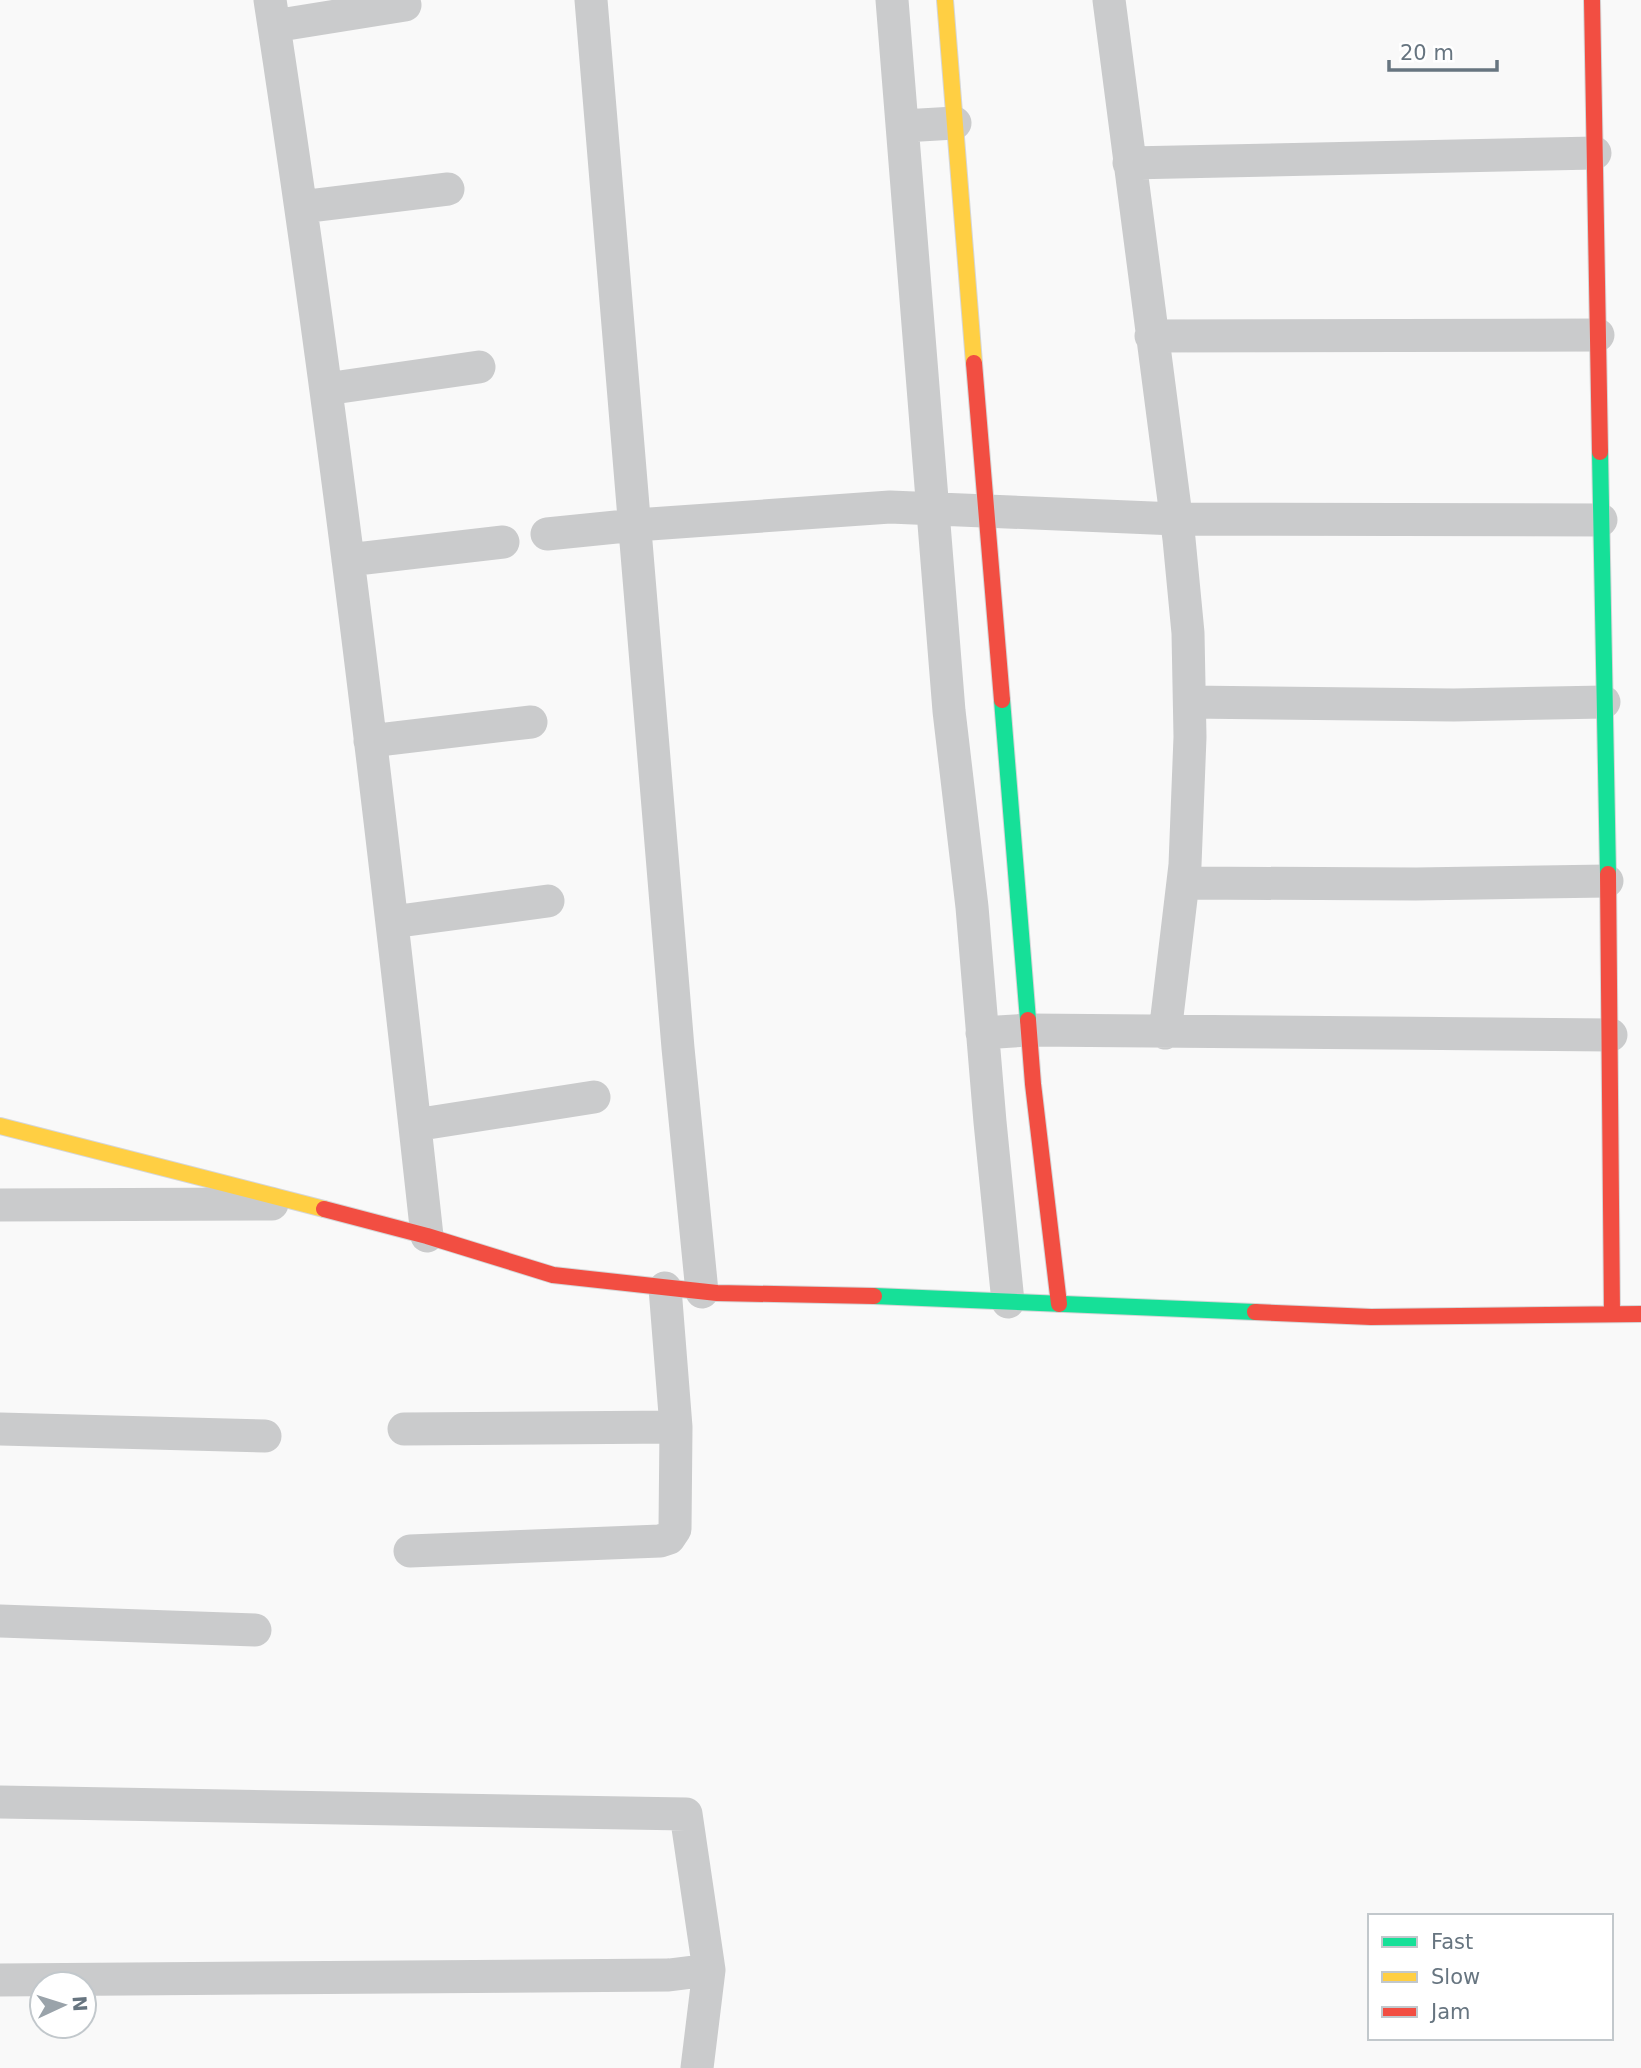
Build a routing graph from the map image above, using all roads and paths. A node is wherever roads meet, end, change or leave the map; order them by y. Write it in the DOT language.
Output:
graph roads {
  1 [pos="591,0"];
  2 [pos="892,0"];
  3 [pos="945,0"];
  4 [pos="1109,0"];
  5 [pos="1592,0"];
  6 [pos="405,5"];
  7 [pos="272,13"];
  8 [pos="955,123"];
  9 [pos="903,126"];
  10 [pos="1595,153"];
  11 [pos="1129,163"];
  12 [pos="448,189"];
  13 [pos="301,207"];
  14 [pos="1598,335"];
  15 [pos="1151,336"];
  16 [pos="480,367"];
  17 [pos="326,390"];
  18 [pos="931,509"];
  19 [pos="986,511"];
  20 [pos="1176,519"];
  21 [pos="1601,520"];
  22 [pos="636,524"];
  23 [pos="547,534"];
  24 [pos="503,542"];
  25 [pos="348,560"];
  26 [pos="1190,702"];
  27 [pos="1604,702"];
  28 [pos="531,722"];
  29 [pos="370,741"];
  30 [pos="1607,881"];
  31 [pos="1183,883"];
  32 [pos="548,901"];
  33 [pos="392,922"];
  34 [pos="1029,1030"];
  35 [pos="982,1032"];
  36 [pos="1165,1033"];
  37 [pos="1611,1035"];
  38 [pos="594,1097"];
  39 [pos="415,1125"];
  40 [pos="0,1126"];
  41 [pos="299,1204"];
  42 [pos="0,1205"];
  43 [pos="427,1236"];
  44 [pos="665,1288"];
  45 [pos="702,1292"];
  46 [pos="1009,1301"];
  47 [pos="1059,1304"];
  48 [pos="1612,1314"];
  49 [pos="1641,1314"];
  50 [pos="676,1427"];
  51 [pos="0,1429"];
  52 [pos="404,1429"];
  53 [pos="265,1436"];
  54 [pos="410,1551"];
  55 [pos="0,1622"];
  56 [pos="255,1630"];
  57 [pos="0,1802"];
  58 [pos="709,1969"];
  59 [pos="0,1980"];
  60 [pos="697,2068"];
  1 -- 22 [label="street"];
  2 -- 9 [label="street"];
  3 -- 8 [label="street"];
  4 -- 11 [label="street"];
  5 -- 10 [label="street"];
  6 -- 7 [label="street"];
  7 -- 13 [label="street"];
  8 -- 9 [label="street"];
  8 -- 19 [label="street"];
  9 -- 18 [label="street"];
  10 -- 11 [label="street"];
  10 -- 14 [label="street"];
  11 -- 15 [label="street"];
  12 -- 13 [label="street"];
  13 -- 17 [label="street"];
  14 -- 15 [label="street"];
  14 -- 21 [label="street"];
  15 -- 20 [label="street"];
  16 -- 17 [label="street"];
  17 -- 25 [label="street"];
  18 -- 19 [label="street"];
  18 -- 22 [label="street"];
  18 -- 35 [label="street"];
  19 -- 20 [label="street"];
  19 -- 34 [label="street"];
  20 -- 21 [label="street"];
  20 -- 26 [label="street"];
  21 -- 27 [label="street"];
  22 -- 23 [label="street"];
  22 -- 45 [label="street"];
  24 -- 25 [label="street"];
  25 -- 29 [label="street"];
  26 -- 27 [label="street"];
  26 -- 31 [label="street"];
  27 -- 30 [label="street"];
  28 -- 29 [label="street"];
  29 -- 33 [label="street"];
  30 -- 31 [label="street"];
  30 -- 37 [label="street"];
  31 -- 36 [label="street"];
  32 -- 33 [label="street"];
  33 -- 39 [label="street"];
  34 -- 35 [label="street"];
  34 -- 36 [label="street"];
  34 -- 47 [label="street"];
  35 -- 46 [label="street"];
  36 -- 37 [label="street"];
  37 -- 48 [label="street"];
  38 -- 39 [label="street"];
  39 -- 43 [label="street"];
  40 -- 41 [label="street"];
  41 -- 42 [label="street"];
  41 -- 43 [label="street"];
  43 -- 44 [label="street"];
  44 -- 45 [label="street"];
  44 -- 50 [label="street"];
  45 -- 46 [label="street"];
  46 -- 47 [label="street"];
  47 -- 48 [label="street"];
  48 -- 49 [label="street"];
  50 -- 52 [label="street"];
  50 -- 54 [label="street"];
  51 -- 53 [label="street"];
  55 -- 56 [label="street"];
  57 -- 58 [label="street"];
  58 -- 59 [label="street"];
  58 -- 60 [label="street"];
}
